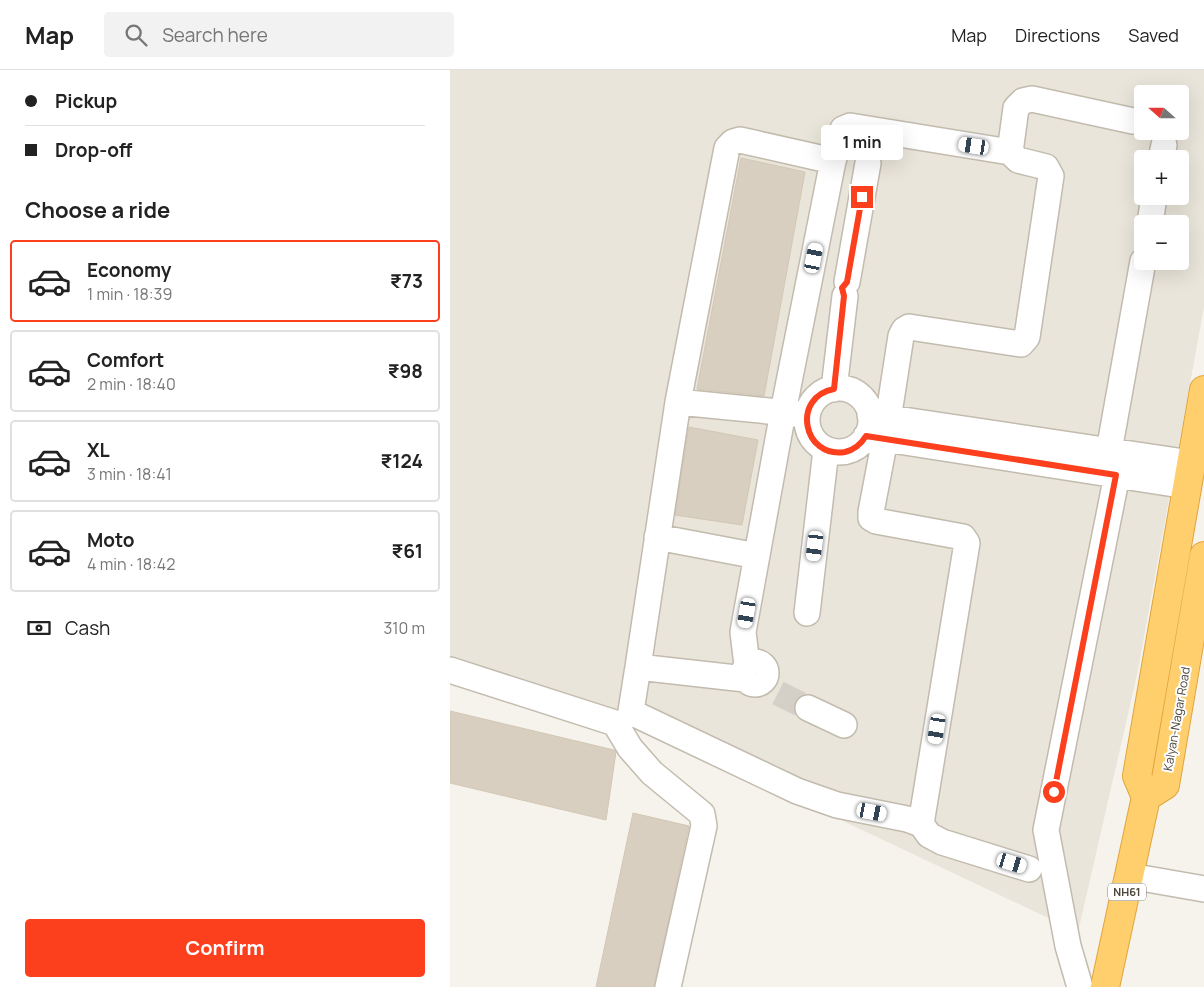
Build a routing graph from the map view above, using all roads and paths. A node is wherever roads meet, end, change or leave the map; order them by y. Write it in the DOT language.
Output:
graph roads {
  1 [pos="1132,121"];
  2 [pos="1010,152"];
  3 [pos="833,161"];
  4 [pos="868,163"];
  5 [pos="1141,270"];
  6 [pos="834,389"];
  7 [pos="678,402"];
  8 [pos="1203,406"];
  9 [pos="782,412"];
  10 [pos="807,415"];
  11 [pos="877,427"];
  12 [pos="826,450"];
  13 [pos="1109,451"];
  14 [pos="1189,474"];
  15 [pos="1116,475"];
  16 [pos="658,537"];
  17 [pos="757,556"];
  18 [pos="1204,556"];
  19 [pos="807,614"];
  20 [pos="638,667"];
  21 [pos="450,670"];
  22 [pos="808,708"];
  23 [pos="844,725"];
  24 [pos="1146,797"];
  25 [pos="921,824"];
  26 [pos="1029,869"];
  27 [pos="1130,876"];
  28 [pos="1204,889"];
  29 [pos="668,987"];
  30 [pos="1080,987"];
  31 [pos="1105,987"];
  1 -- 2 [label="street"];
  2 -- 3 [label="street"];
  2 -- 11 [label="street"];
  3 -- 7 [label="street"];
  3 -- 9 [label="street"];
  4 -- 6 [label="street"];
  5 -- 13 [label="street"];
  6 -- 10 [label="street"];
  6 -- 11 [label="street"];
  7 -- 9 [label="street"];
  7 -- 16 [label="street"];
  8 -- 14 [label="highway"];
  9 -- 10 [label="street"];
  9 -- 17 [label="street"];
  10 -- 12 [label="street"];
  11 -- 12 [label="street"];
  11 -- 13 [label="street"];
  11 -- 15 [label="street"];
  11 -- 25 [label="street"];
  12 -- 19 [label="street"];
  13 -- 14 [label="street"];
  14 -- 15 [label="street"];
  14 -- 24 [label="highway"];
  15 -- 30 [label="street"];
  16 -- 17 [label="street"];
  16 -- 20 [label="street"];
  17 -- 20 [label="street"];
  18 -- 24 [label="highway, Kalyan-Nagar Road"];
  20 -- 25 [label="street"];
  21 -- 29 [label="street"];
  22 -- 23 [label="street"];
  24 -- 27 [label="highway, NH61"];
  25 -- 26 [label="street"];
  27 -- 28 [label="street"];
  27 -- 31 [label="highway, NH61"];
}
